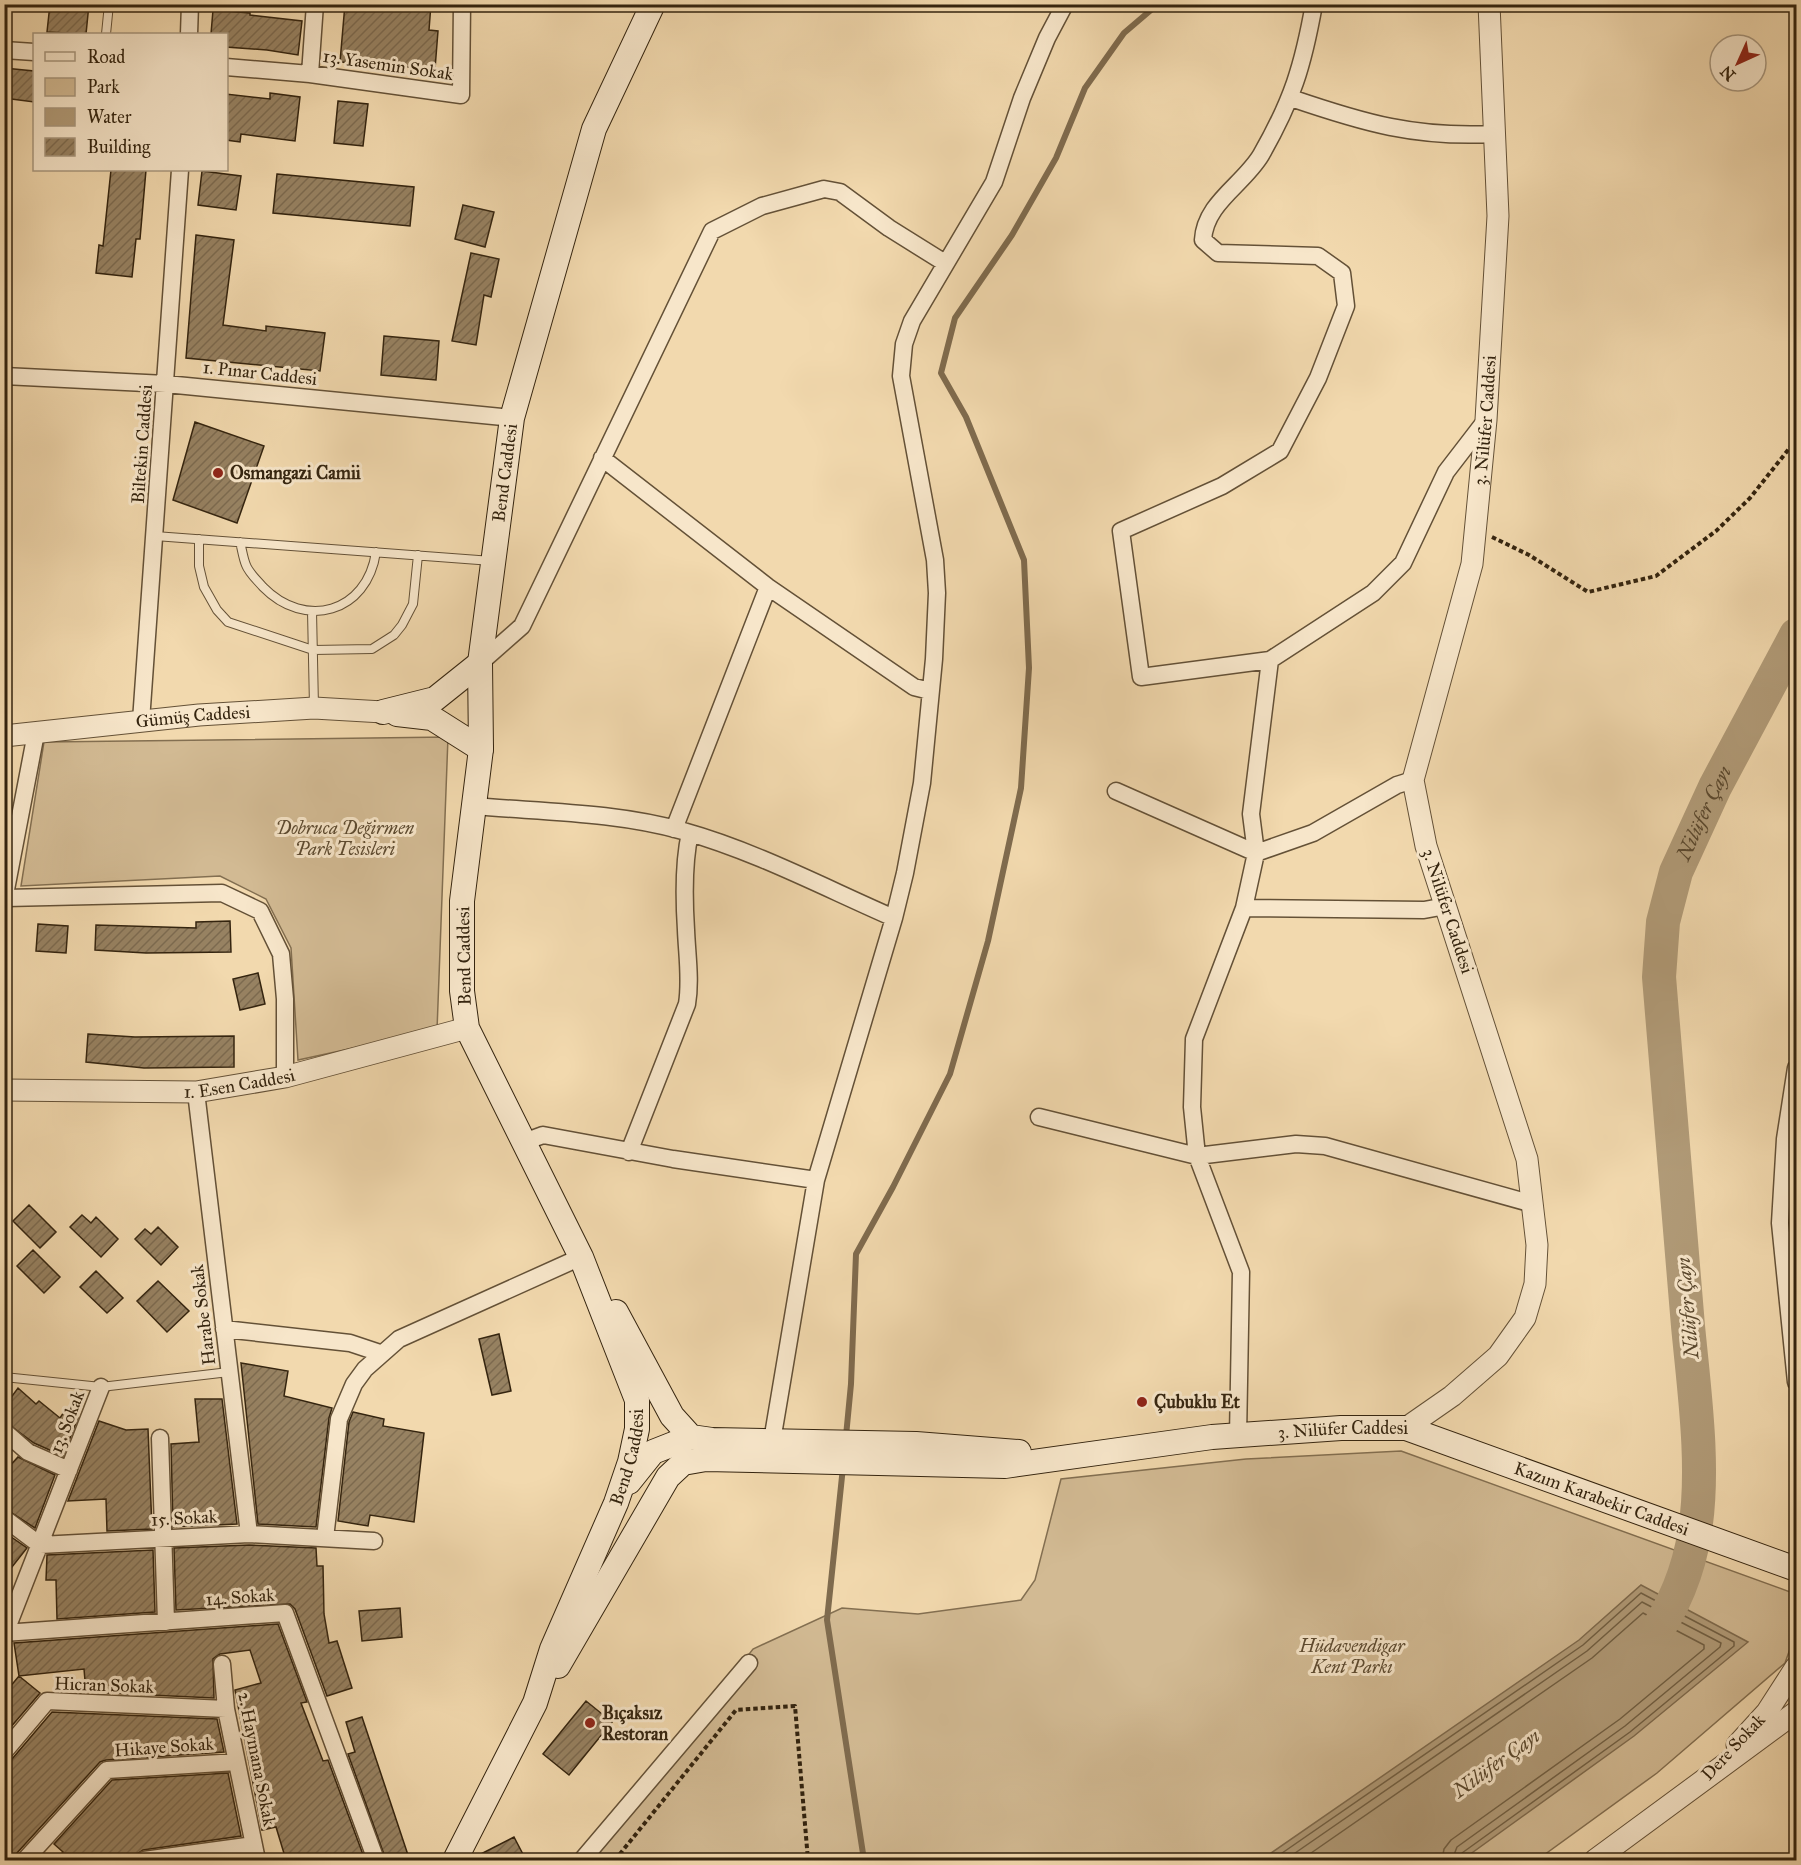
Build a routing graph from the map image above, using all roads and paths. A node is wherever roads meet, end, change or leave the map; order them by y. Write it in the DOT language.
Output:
graph roads {
  1 [pos="109,4"];
  2 [pos="190,4"];
  3 [pos="315,4"];
  4 [pos="462,4"];
  5 [pos="653,4"];
  6 [pos="1065,4"];
  7 [pos="1314,4"];
  8 [pos="1489,4"];
  9 [pos="106,33"];
  10 [pos="189,33"];
  11 [pos="4,50"];
  12 [pos="33,52"];
  13 [pos="228,67"];
  14 [pos="310,74"];
  15 [pos="1291,98"];
  16 [pos="1494,134"];
  17 [pos="180,171"];
  18 [pos="945,263"];
  19 [pos="4,375"];
  20 [pos="166,384"];
  21 [pos="512,418"];
  22 [pos="1486,420"];
  23 [pos="1797,440"];
  24 [pos="603,458"];
  25 [pos="1475,529"];
  26 [pos="154,536"];
  27 [pos="199,539"];
  28 [pos="240,542"];
  29 [pos="376,552"];
  30 [pos="418,555"];
  31 [pos="493,561"];
  32 [pos="768,587"];
  33 [pos="312,611"];
  34 [pos="313,650"];
  35 [pos="1270,660"];
  36 [pos="480,663"];
  37 [pos="930,692"];
  38 [pos="314,708"];
  39 [pos="383,712"];
  40 [pos="141,721"];
  41 [pos="36,732"];
  42 [pos="4,736"];
  43 [pos="481,749"];
  44 [pos="1413,780"];
  45 [pos="1116,790"];
  46 [pos="474,806"];
  47 [pos="682,831"];
  48 [pos="1256,853"];
  49 [pos="5,899"];
  50 [pos="1446,906"];
  51 [pos="1244,908"];
  52 [pos="894,918"];
  53 [pos="467,1028"];
  54 [pos="1797,1068"];
  55 [pos="285,1077"];
  56 [pos="4,1090"];
  57 [pos="196,1092"];
  58 [pos="1039,1117"];
  59 [pos="524,1142"];
  60 [pos="629,1152"];
  61 [pos="1197,1156"];
  62 [pos="816,1180"];
  63 [pos="1533,1204"];
  64 [pos="581,1257"];
  65 [pos="224,1329"];
  66 [pos="380,1353"];
  67 [pos="1795,1369"];
  68 [pos="230,1372"];
  69 [pos="4,1377"];
  70 [pos="1797,1382"];
  71 [pos="101,1387"];
  72 [pos="637,1400"];
  73 [pos="1406,1428"];
  74 [pos="4,1431"];
  75 [pos="1238,1436"];
  76 [pos="160,1438"];
  77 [pos="772,1441"];
  78 [pos="679,1442"];
  79 [pos="808,1450"];
  80 [pos="706,1459"];
  81 [pos="69,1470"];
  82 [pos="668,1477"];
  83 [pos="616,1503"];
  84 [pos="4,1518"];
  85 [pos="249,1534"];
  86 [pos="163,1538"];
  87 [pos="325,1538"];
  88 [pos="374,1541"];
  89 [pos="40,1545"];
  90 [pos="1794,1569"];
  91 [pos="166,1622"];
  92 [pos="5,1635"];
  93 [pos="749,1663"];
  94 [pos="222,1664"];
  95 [pos="1797,1667"];
  96 [pos="535,1703"];
  97 [pos="226,1709"];
  98 [pos="1796,1712"];
  99 [pos="4,1752"];
  100 [pos="237,1762"];
  101 [pos="1687,1795"];
  102 [pos="255,1853"];
  103 [pos="25,1860"];
  104 [pos="144,1860"];
  105 [pos="376,1860"];
  106 [pos="455,1860"];
  107 [pos="582,1860"];
  108 [pos="615,1860"];
  109 [pos="808,1860"];
  110 [pos="1595,1860"];
  1 -- 9 [label="lane"];
  2 -- 10 [label="street"];
  3 -- 14 [label="street, 13. Yasemin Sokak"];
  4 -- 14 [label="street, 13. Yasemin Sokak"];
  5 -- 21 [label="main road, Bend Caddesi"];
  6 -- 18 [label="street"];
  7 -- 15 [label="street"];
  8 -- 16 [label="street, 3. Nilüfer Caddesi"];
  11 -- 12 [label="street"];
  13 -- 14 [label="street, 13. Yasemin Sokak"];
  15 -- 16 [label="street"];
  15 -- 35 [label="street"];
  16 -- 22 [label="street, 3. Nilüfer Caddesi"];
  17 -- 20 [label="street, Biltekin Caddesi"];
  18 -- 24 [label="street"];
  18 -- 37 [label="street"];
  19 -- 20 [label="street, 1. Pınar Caddesi"];
  20 -- 21 [label="street, 1. Pınar Caddesi"];
  20 -- 26 [label="street, Biltekin Caddesi"];
  21 -- 31 [label="main road, Bend Caddesi"];
  22 -- 25 [label="street, 3. Nilüfer Caddesi"];
  22 -- 35 [label="street"];
  23 -- 25 [label="path"];
  24 -- 32 [label="street"];
  24 -- 36 [label="street"];
  25 -- 44 [label="street, 3. Nilüfer Caddesi"];
  26 -- 27 [label="lane"];
  26 -- 40 [label="street, Biltekin Caddesi"];
  27 -- 28 [label="lane"];
  27 -- 34 [label="lane"];
  28 -- 29 [label="lane"];
  28 -- 33 [label="lane"];
  29 -- 30 [label="lane"];
  29 -- 33 [label="lane"];
  30 -- 31 [label="lane"];
  30 -- 34 [label="lane"];
  31 -- 36 [label="main road, Bend Caddesi"];
  32 -- 37 [label="street"];
  32 -- 47 [label="street"];
  33 -- 34 [label="lane"];
  34 -- 38 [label="lane"];
  35 -- 48 [label="street"];
  36 -- 39 [label="main road"];
  36 -- 43 [label="main road, Bend Caddesi"];
  37 -- 52 [label="street"];
  38 -- 39 [label="street, Gümüş Caddesi"];
  38 -- 40 [label="street, Gümüş Caddesi"];
  39 -- 43 [label="main road"];
  40 -- 41 [label="street, Gümüş Caddesi"];
  41 -- 42 [label="street, Gümüş Caddesi"];
  41 -- 49 [label="street"];
  43 -- 46 [label="main road, Bend Caddesi"];
  44 -- 48 [label="street"];
  44 -- 50 [label="street, 3. Nilüfer Caddesi"];
  45 -- 48 [label="street"];
  46 -- 47 [label="street"];
  46 -- 53 [label="main road, Bend Caddesi"];
  47 -- 52 [label="street"];
  47 -- 60 [label="street"];
  48 -- 51 [label="street"];
  49 -- 55 [label="street"];
  50 -- 51 [label="street"];
  50 -- 63 [label="street, 3. Nilüfer Caddesi"];
  51 -- 61 [label="street"];
  52 -- 62 [label="street"];
  53 -- 55 [label="street, 1. Esen Caddesi"];
  53 -- 59 [label="main road, Bend Caddesi"];
  54 -- 67 [label="street"];
  55 -- 57 [label="street, 1. Esen Caddesi"];
  56 -- 57 [label="street, 1. Esen Caddesi"];
  57 -- 65 [label="street, Harabe Sokak"];
  58 -- 61 [label="street"];
  59 -- 60 [label="street"];
  59 -- 64 [label="main road, Bend Caddesi"];
  60 -- 62 [label="street"];
  61 -- 63 [label="street"];
  61 -- 75 [label="street"];
  62 -- 77 [label="street"];
  63 -- 73 [label="street, 3. Nilüfer Caddesi"];
  64 -- 66 [label="street"];
  64 -- 72 [label="main road, Bend Caddesi"];
  64 -- 78 [label="main road"];
  65 -- 66 [label="street"];
  65 -- 68 [label="street, Harabe Sokak"];
  66 -- 87 [label="street"];
  67 -- 70 [label="street"];
  68 -- 71 [label="lane"];
  68 -- 85 [label="street, Harabe Sokak"];
  69 -- 71 [label="lane"];
  71 -- 81 [label="street, 13. Sokak"];
  72 -- 78 [label="main road"];
  72 -- 83 [label="main road, Bend Caddesi"];
  73 -- 75 [label="main road, 3. Nilüfer Caddesi"];
  73 -- 90 [label="main road, Kazım Karabekir Caddesi"];
  74 -- 81 [label="street, 13. Sokak"];
  75 -- 79 [label="main road, 3. Nilüfer Caddesi"];
  76 -- 86 [label="street"];
  77 -- 78 [label="main road"];
  77 -- 79 [label="main road"];
  78 -- 80 [label="main road"];
  78 -- 82 [label="main road"];
  78 -- 83 [label="main road"];
  79 -- 80 [label="main road"];
  80 -- 82 [label="main road"];
  81 -- 89 [label="street, 13. Sokak"];
  82 -- 96 [label="main road"];
  83 -- 96 [label="main road, Bend Caddesi"];
  84 -- 89 [label="street"];
  85 -- 86 [label="street, 15. Sokak"];
  85 -- 87 [label="street, 15. Sokak"];
  86 -- 89 [label="street, 15. Sokak"];
  86 -- 91 [label="street"];
  87 -- 88 [label="street, 15. Sokak"];
  89 -- 92 [label="street, 13. Sokak"];
  91 -- 92 [label="street, 14. Sokak"];
  91 -- 105 [label="street, 14. Sokak"];
  93 -- 107 [label="street"];
  94 -- 97 [label="street, 2. Haymana Sokak"];
  95 -- 101 [label="street, Dere Sokak"];
  96 -- 106 [label="main road, Bend Caddesi"];
  97 -- 99 [label="street, Hicran Sokak"];
  97 -- 100 [label="street, 2. Haymana Sokak"];
  98 -- 101 [label="street, Dere Sokak"];
  100 -- 102 [label="street, 2. Haymana Sokak"];
  100 -- 103 [label="street, Hikaye Sokak"];
  101 -- 110 [label="street, Dere Sokak"];
  102 -- 104 [label="street"];
  108 -- 109 [label="path"];
}
